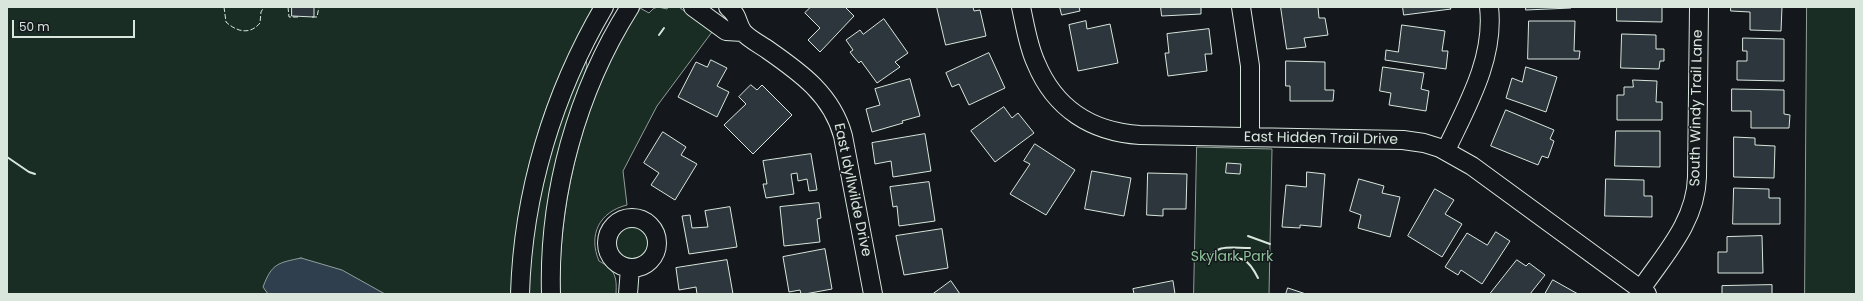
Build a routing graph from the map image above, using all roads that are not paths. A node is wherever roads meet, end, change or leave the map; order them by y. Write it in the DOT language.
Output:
graph roads {
  1 [pos="604,7"];
  2 [pos="630,7"];
  3 [pos="693,7"];
  4 [pos="728,7"];
  5 [pos="1021,7"];
  6 [pos="1241,7"];
  7 [pos="1489,7"];
  8 [pos="1699,7"];
  9 [pos="743,32"];
  10 [pos="1250,137"];
  11 [pos="1446,150"];
  12 [pos="630,268"];
  13 [pos="1644,291"];
  14 [pos="520,294"];
  15 [pos="551,294"];
  16 [pos="628,294"];
  17 [pos="874,294"];
  1 -- 14 [label="street"];
  2 -- 15 [label="street"];
  3 -- 9 [label="street, East Idyllwilde Drive"];
  4 -- 9 [label="street"];
  5 -- 10 [label="street, East Hidden Trail Drive"];
  6 -- 10 [label="street"];
  7 -- 11 [label="street"];
  8 -- 13 [label="street, South Windy Trail Lane"];
  9 -- 17 [label="street, East Idyllwilde Drive"];
  10 -- 11 [label="street, East Hidden Trail Drive"];
  11 -- 13 [label="street, East Hidden Trail Drive"];
  12 -- 16 [label="street"];
}
